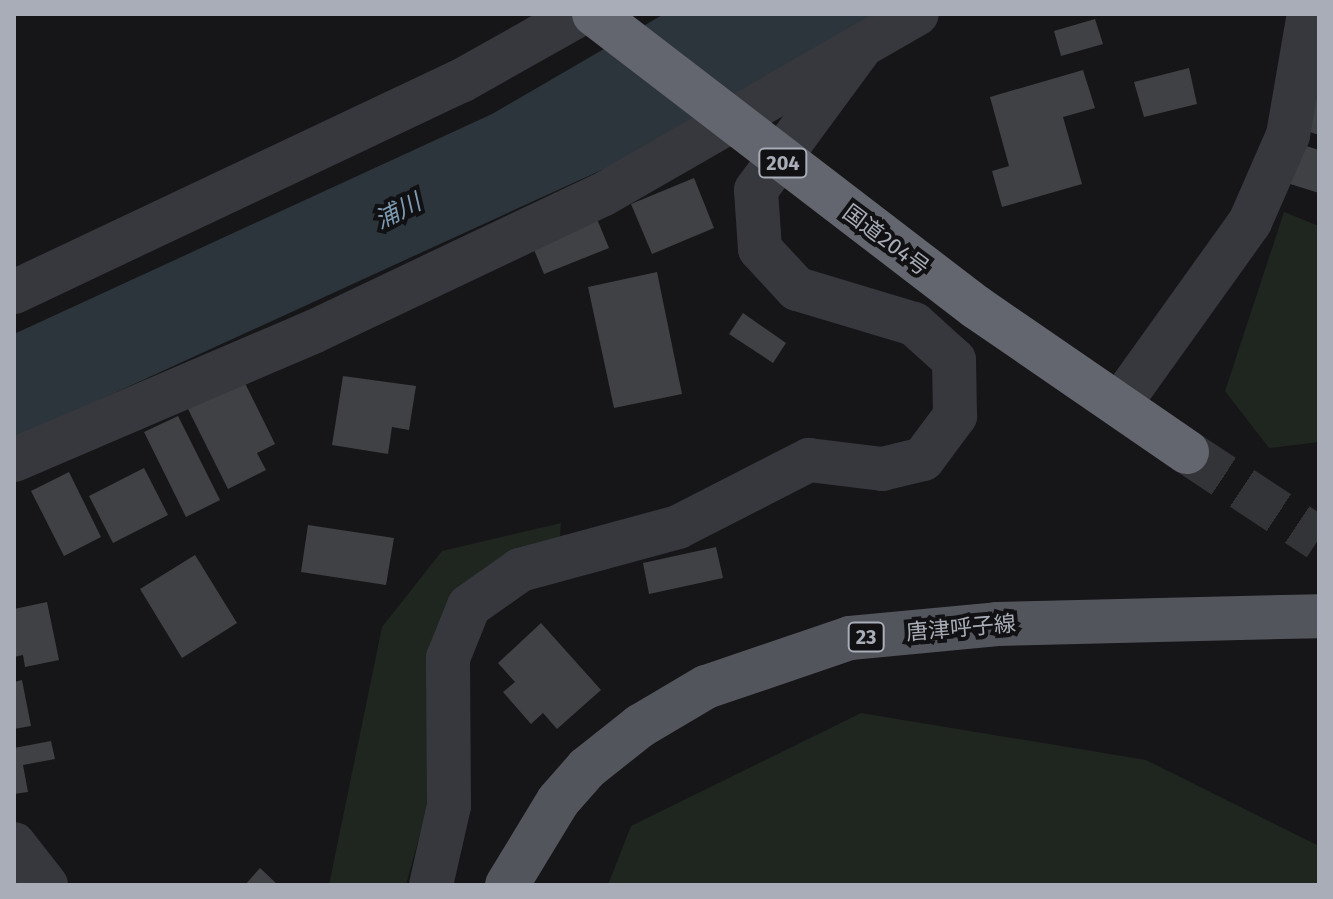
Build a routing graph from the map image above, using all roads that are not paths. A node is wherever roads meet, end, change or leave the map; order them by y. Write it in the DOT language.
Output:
graph roads {
  1 [pos="580,14"];
  2 [pos="594,14"];
  3 [pos="917,14"];
  4 [pos="1309,14"];
  5 [pos="859,50"];
  6 [pos="14,292"];
  7 [pos="1119,405"];
  8 [pos="1187,452"];
  9 [pos="14,460"];
  10 [pos="1319,616"];
  11 [pos="14,844"];
  12 [pos="46,885"];
  13 [pos="431,885"];
  14 [pos="507,885"];
  1 -- 6 [label="street"];
  2 -- 7 [label="highway, 国道204号 / 204, bridge"];
  3 -- 5 [label="street"];
  4 -- 7 [label="street"];
  5 -- 9 [label="street"];
  5 -- 13 [label="street"];
  7 -- 8 [label="highway, 国道204号 / 204"];
  10 -- 14 [label="main road, 唐津呼子線 / 23"];
  11 -- 12 [label="street"];
}
